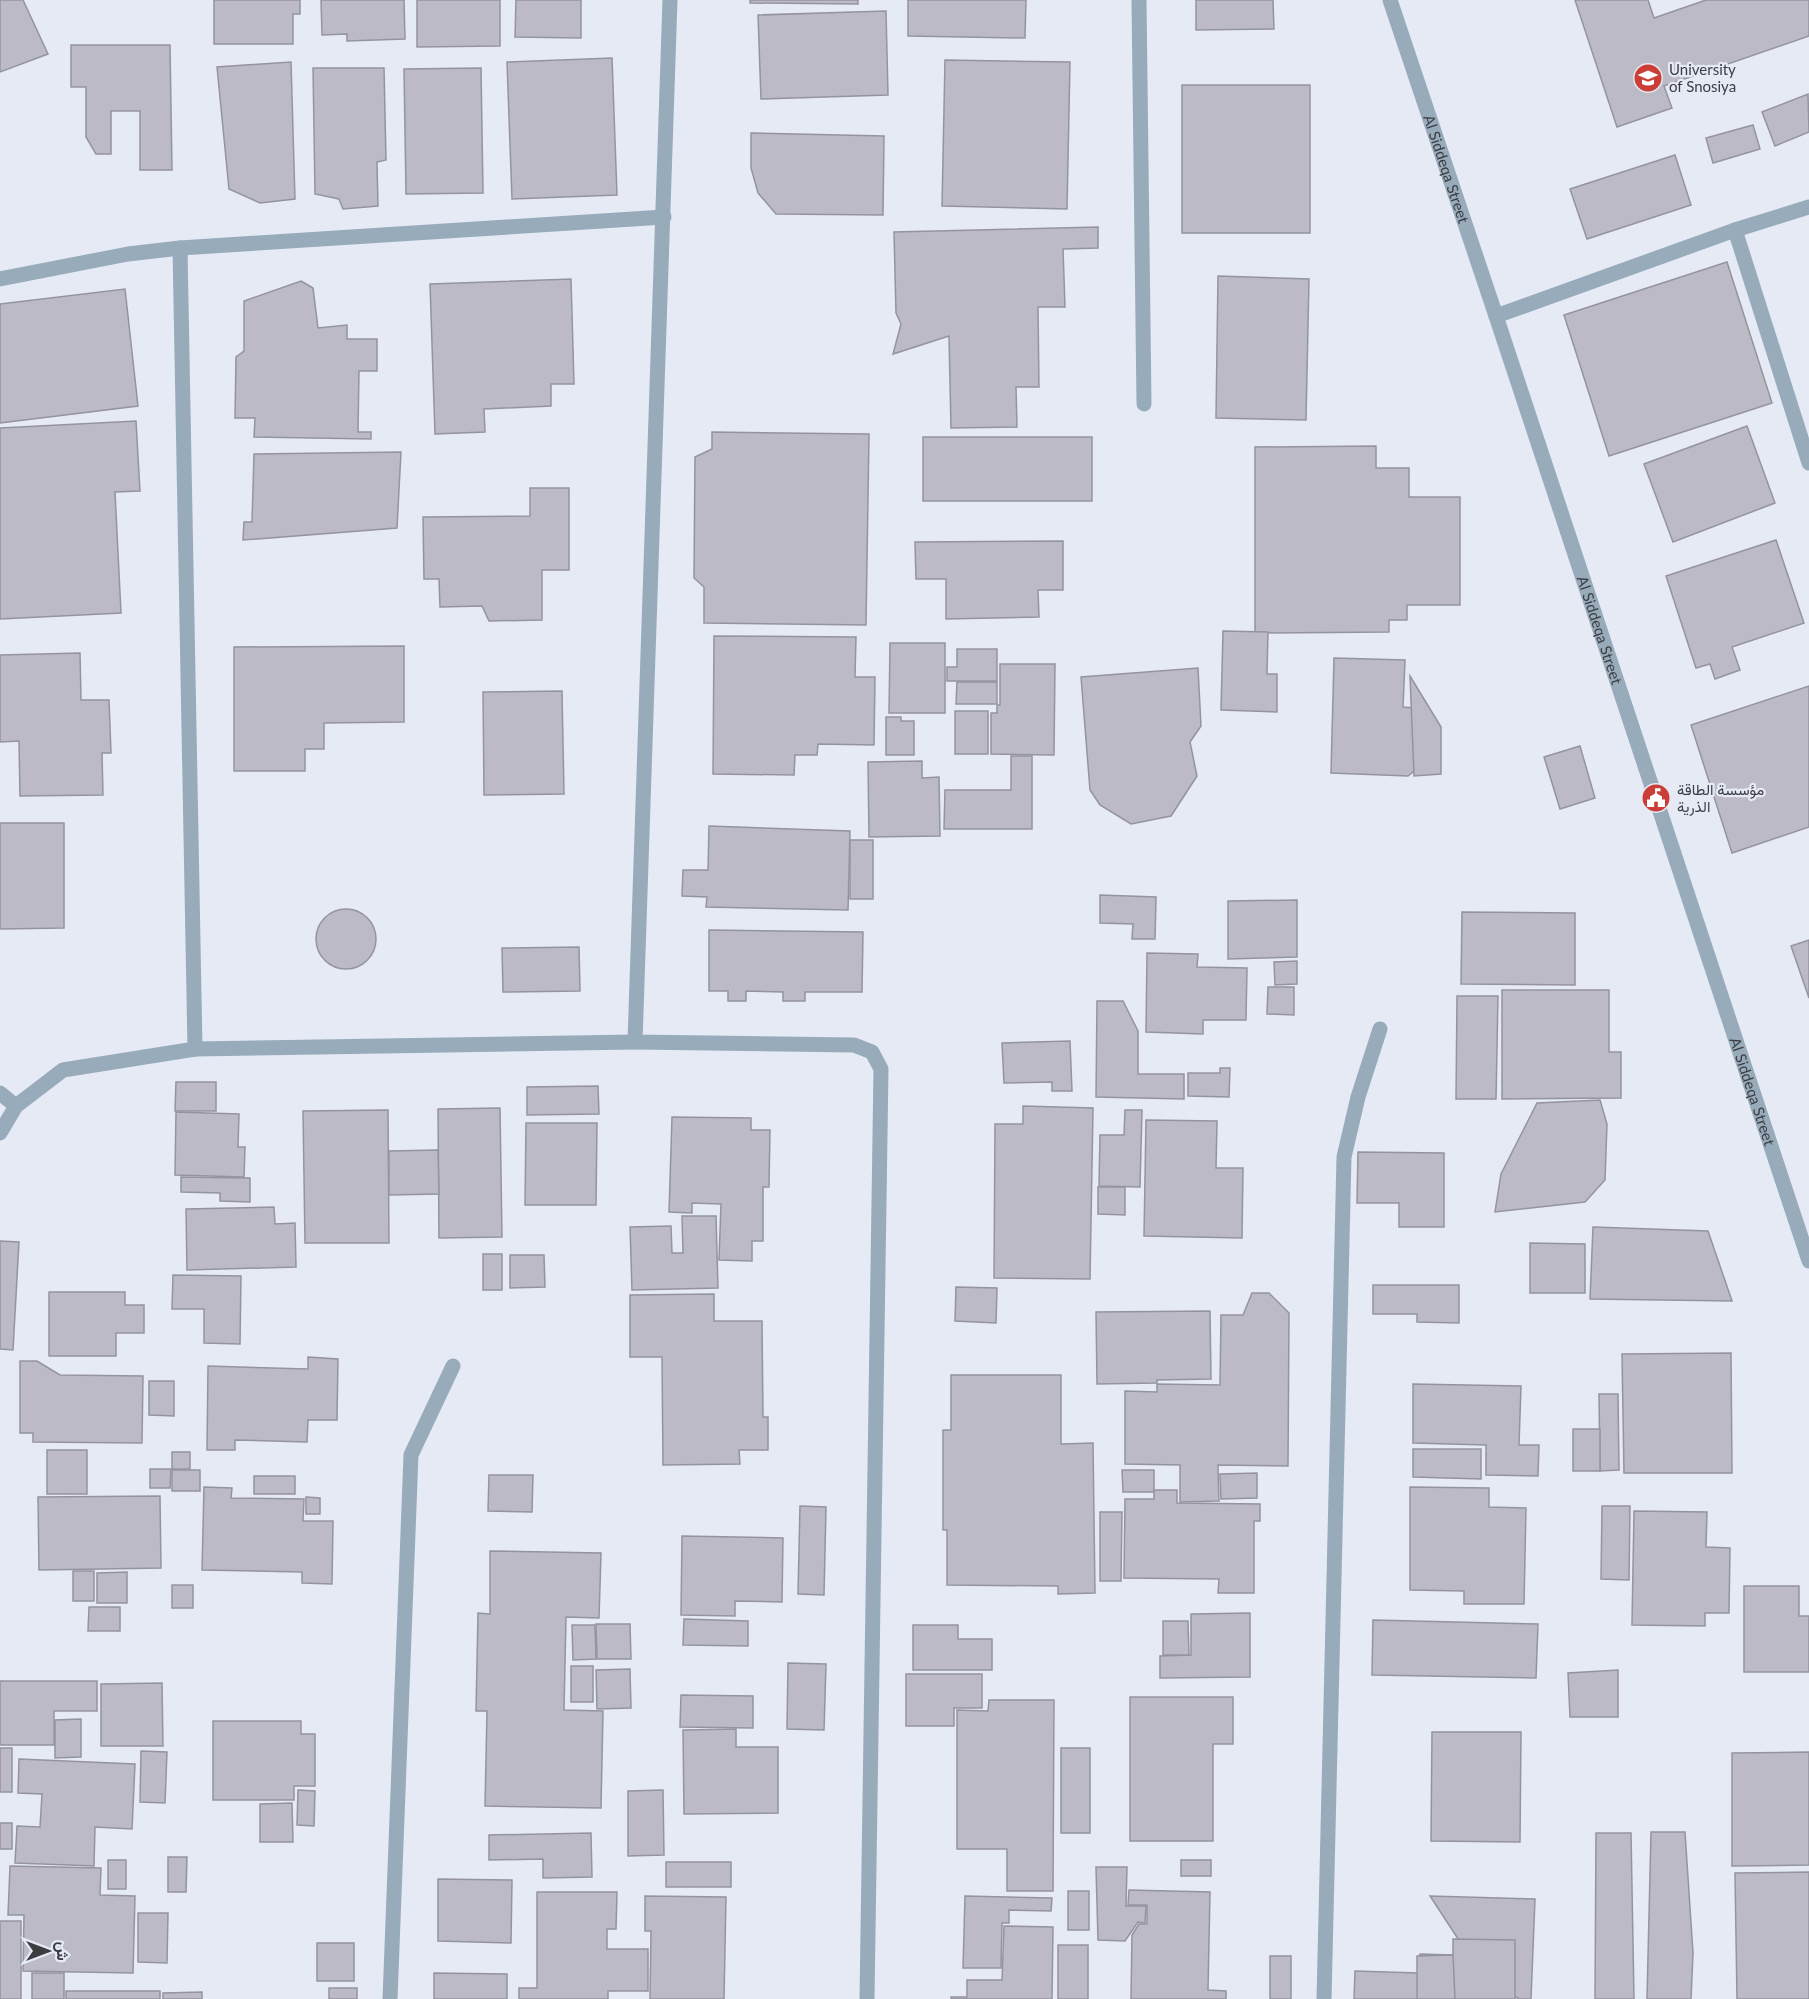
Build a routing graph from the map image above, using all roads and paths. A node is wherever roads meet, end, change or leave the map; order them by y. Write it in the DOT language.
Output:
graph roads {
  1 [pos="670,0"];
  2 [pos="1139,0"];
  3 [pos="1390,0"];
  4 [pos="1809,207"];
  5 [pos="664,217"];
  6 [pos="1735,230"];
  7 [pos="180,249"];
  8 [pos="0,279"];
  9 [pos="1496,316"];
  10 [pos="1144,404"];
  11 [pos="1809,463"];
  12 [pos="1380,1029"];
  13 [pos="635,1042"];
  14 [pos="195,1049"];
  15 [pos="0,1093"];
  16 [pos="16,1106"];
  17 [pos="0,1133"];
  18 [pos="1809,1262"];
  19 [pos="453,1366"];
  20 [pos="390,1999"];
  21 [pos="867,1999"];
  22 [pos="1324,1999"];
  1 -- 5 [label="street"];
  2 -- 10 [label="street"];
  3 -- 9 [label="street, Al Siddeqa Street"];
  4 -- 6 [label="street"];
  5 -- 7 [label="street"];
  5 -- 13 [label="street"];
  6 -- 9 [label="street"];
  6 -- 11 [label="street"];
  7 -- 8 [label="street"];
  7 -- 14 [label="street"];
  9 -- 18 [label="street, Al Siddeqa Street"];
  12 -- 22 [label="street"];
  13 -- 14 [label="street"];
  13 -- 21 [label="street"];
  14 -- 16 [label="street"];
  15 -- 16 [label="street"];
  16 -- 17 [label="street"];
  19 -- 20 [label="street"];
}
